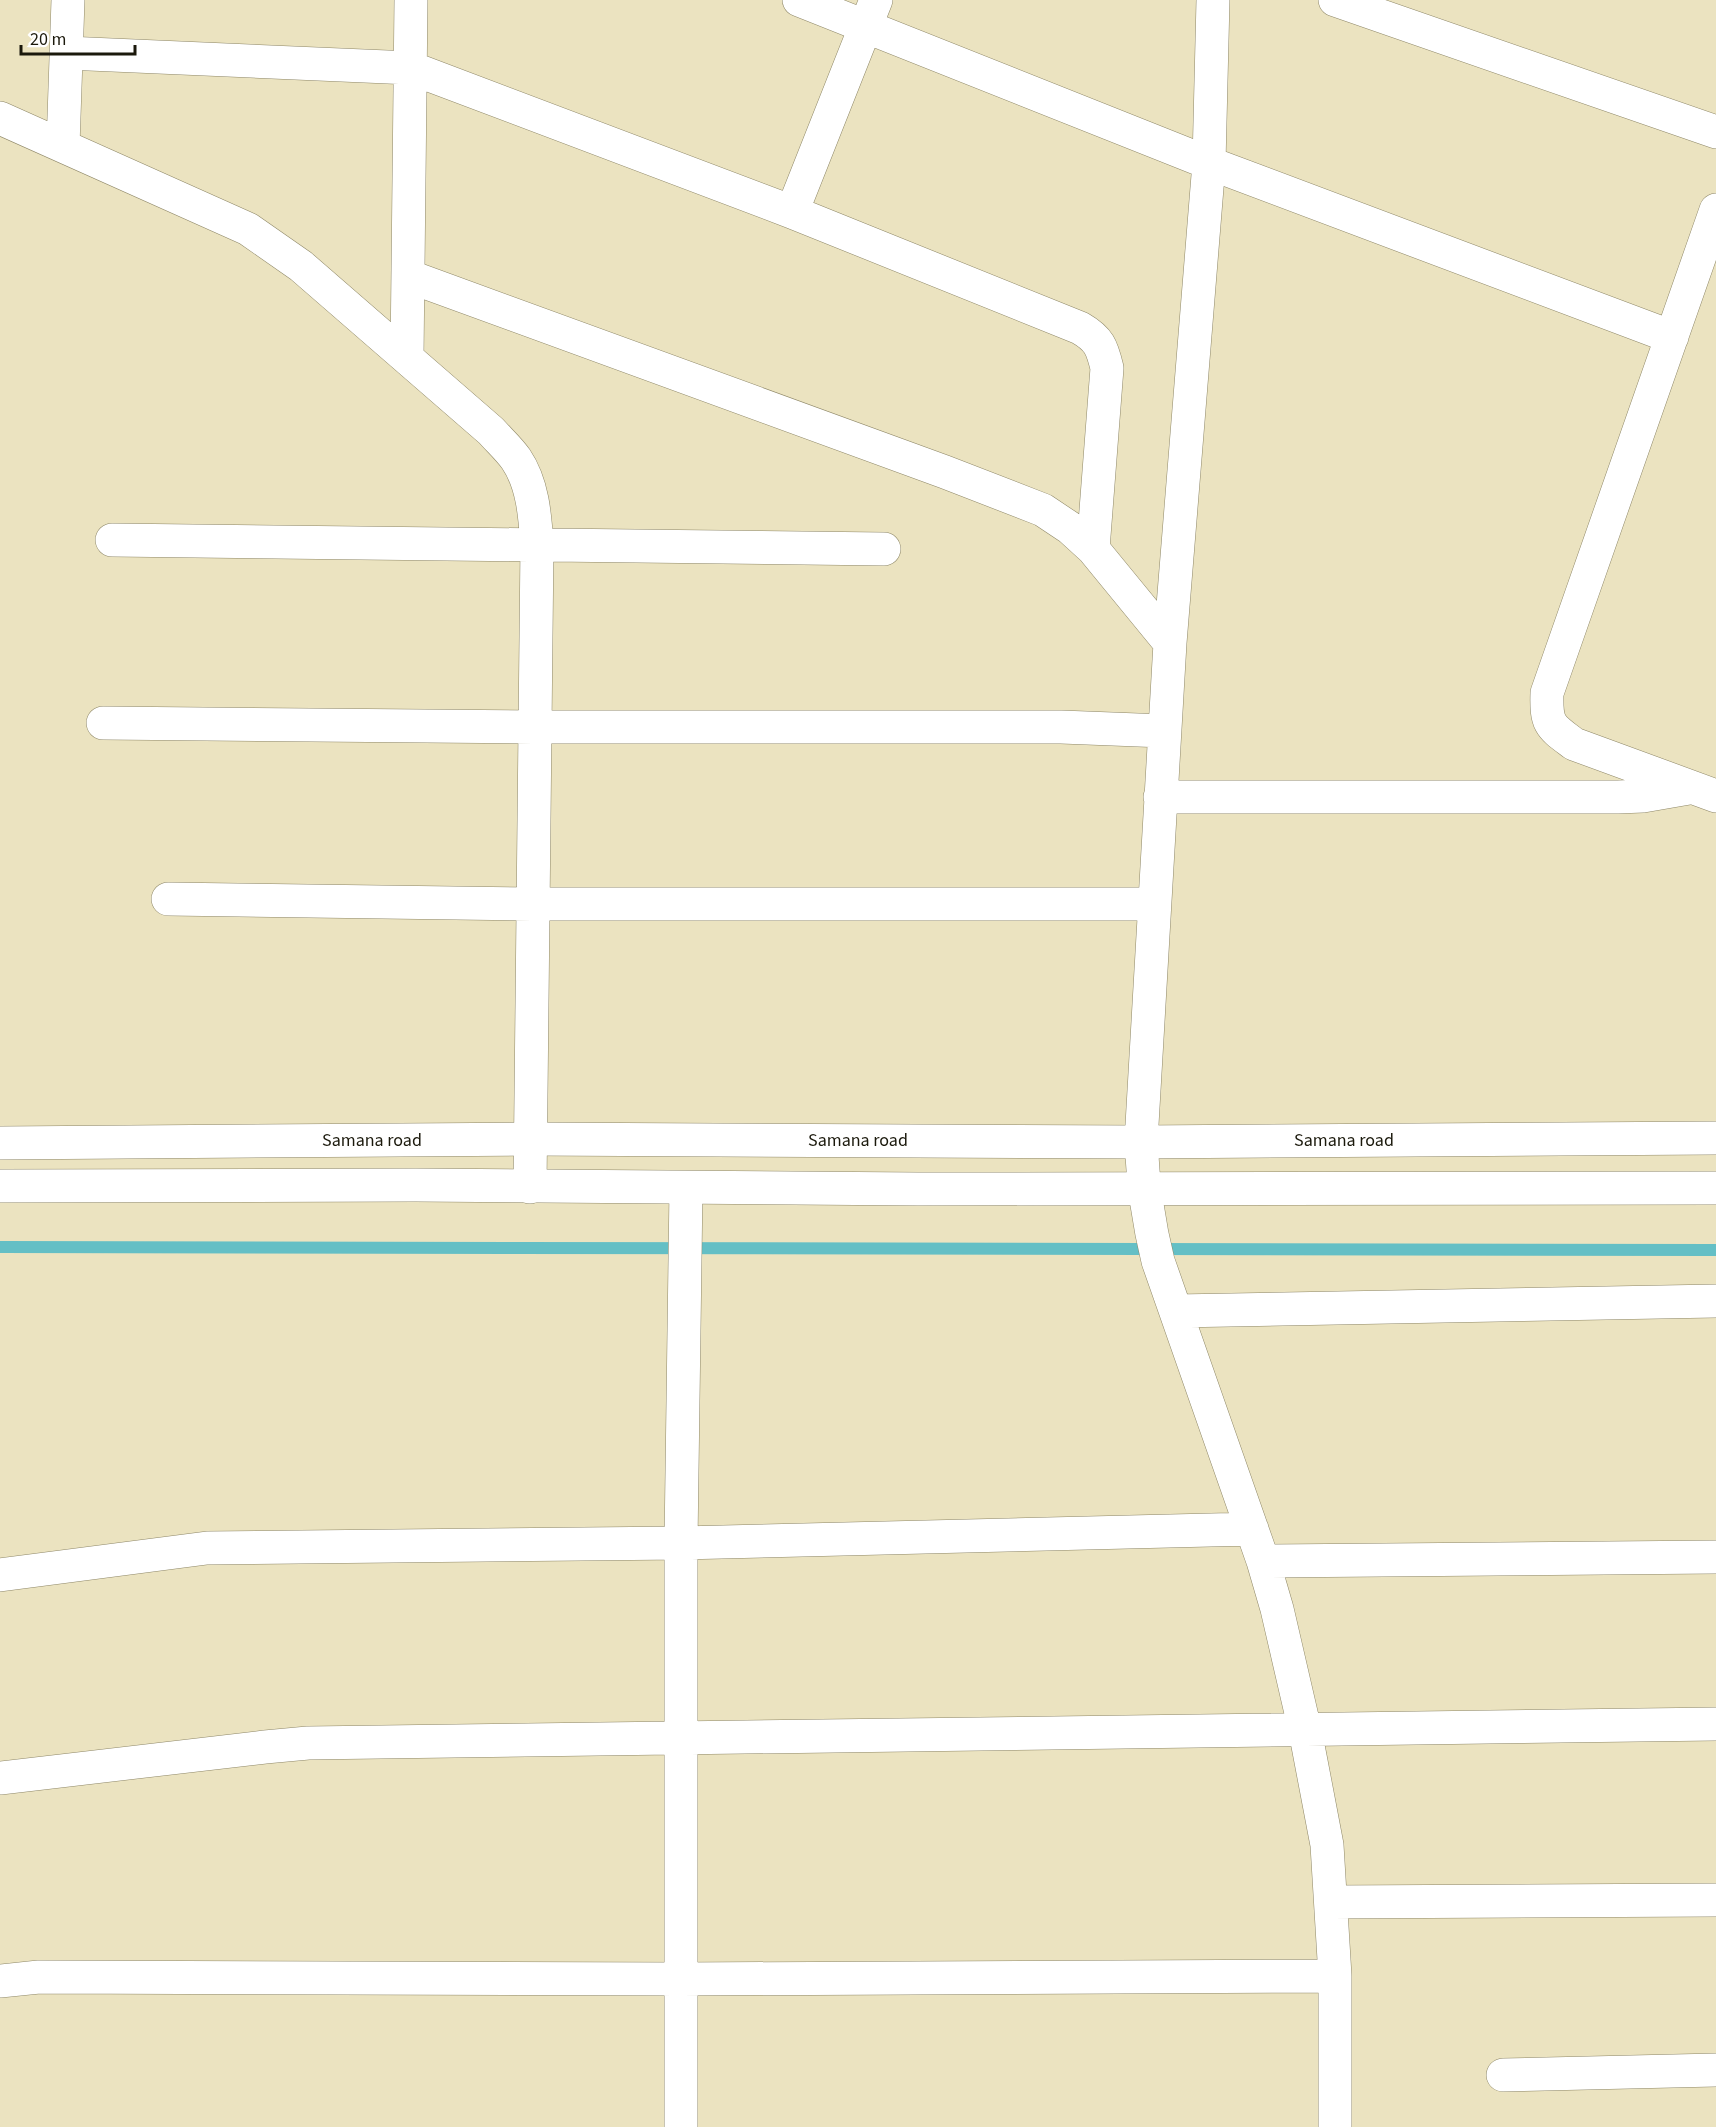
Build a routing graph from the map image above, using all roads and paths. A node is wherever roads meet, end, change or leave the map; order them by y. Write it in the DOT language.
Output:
graph roads {
  1 [pos="68,0"];
  2 [pos="411,0"];
  3 [pos="799,0"];
  4 [pos="1213,0"];
  5 [pos="1335,0"];
  6 [pos="871,13"];
  7 [pos="66,53"];
  8 [pos="411,68"];
  9 [pos="0,118"];
  10 [pos="1716,132"];
  11 [pos="63,146"];
  12 [pos="1209,163"];
  13 [pos="1716,210"];
  14 [pos="792,212"];
  15 [pos="408,276"];
  16 [pos="1672,337"];
  17 [pos="407,358"];
  18 [pos="112,540"];
  19 [pos="537,545"];
  20 [pos="884,549"];
  21 [pos="1093,549"];
  22 [pos="1170,643"];
  23 [pos="103,723"];
  24 [pos="534,727"];
  25 [pos="1164,731"];
  26 [pos="1703,792"];
  27 [pos="1160,797"];
  28 [pos="168,899"];
  29 [pos="532,904"];
  30 [pos="1154,904"];
  31 [pos="1716,1138"];
  32 [pos="530,1139"];
  33 [pos="100,1142"];
  34 [pos="1141,1142"];
  35 [pos="0,1143"];
  36 [pos="98,1185"];
  37 [pos="0,1186"];
  38 [pos="530,1187"];
  39 [pos="686,1188"];
  40 [pos="1716,1188"];
  41 [pos="1144,1189"];
  42 [pos="1716,1301"];
  43 [pos="1176,1311"];
  44 [pos="1252,1529"];
  45 [pos="681,1543"];
  46 [pos="1716,1557"];
  47 [pos="1263,1561"];
  48 [pos="0,1575"];
  49 [pos="1716,1724"];
  50 [pos="1305,1730"];
  51 [pos="681,1738"];
  52 [pos="0,1778"];
  53 [pos="1716,1899"];
  54 [pos="1330,1902"];
  55 [pos="1335,1976"];
  56 [pos="681,1979"];
  57 [pos="0,1981"];
  58 [pos="1716,2070"];
  59 [pos="1503,2075"];
  60 [pos="681,2127"];
  61 [pos="1335,2127"];
  1 -- 7 [label="street"];
  2 -- 8 [label="street"];
  3 -- 6 [label="street"];
  4 -- 12 [label="street"];
  5 -- 10 [label="street"];
  6 -- 12 [label="street"];
  6 -- 14 [label="street"];
  7 -- 8 [label="street"];
  7 -- 11 [label="street"];
  8 -- 14 [label="street"];
  8 -- 15 [label="street"];
  9 -- 11 [label="street"];
  11 -- 17 [label="street"];
  12 -- 16 [label="street"];
  12 -- 22 [label="street"];
  13 -- 16 [label="street"];
  14 -- 21 [label="street"];
  15 -- 17 [label="street"];
  15 -- 21 [label="street"];
  16 -- 26 [label="street"];
  17 -- 19 [label="street"];
  18 -- 19 [label="street"];
  19 -- 20 [label="street"];
  19 -- 24 [label="street"];
  21 -- 22 [label="street"];
  22 -- 25 [label="street"];
  23 -- 24 [label="street"];
  24 -- 25 [label="street"];
  24 -- 29 [label="street"];
  25 -- 27 [label="street"];
  26 -- 27 [label="street"];
  27 -- 30 [label="street"];
  28 -- 29 [label="street"];
  29 -- 30 [label="street"];
  29 -- 32 [label="street"];
  30 -- 34 [label="street"];
  31 -- 34 [label="street, Samana road"];
  32 -- 33 [label="street, Samana road"];
  32 -- 34 [label="street, Samana road"];
  32 -- 38 [label="street"];
  33 -- 35 [label="street, Samana road"];
  33 -- 36 [label="street"];
  34 -- 41 [label="street"];
  36 -- 37 [label="street"];
  36 -- 38 [label="street"];
  38 -- 39 [label="street"];
  39 -- 41 [label="street"];
  39 -- 45 [label="street"];
  40 -- 41 [label="street"];
  41 -- 43 [label="street"];
  42 -- 43 [label="street"];
  43 -- 44 [label="street"];
  44 -- 45 [label="street"];
  44 -- 47 [label="street"];
  45 -- 48 [label="street"];
  45 -- 51 [label="street"];
  46 -- 47 [label="street"];
  47 -- 50 [label="street"];
  49 -- 50 [label="street"];
  50 -- 51 [label="street"];
  50 -- 54 [label="street"];
  51 -- 52 [label="street"];
  51 -- 56 [label="street"];
  53 -- 54 [label="street"];
  54 -- 55 [label="street"];
  55 -- 56 [label="street"];
  55 -- 61 [label="street"];
  56 -- 57 [label="street"];
  56 -- 60 [label="street"];
  58 -- 59 [label="street"];
}
